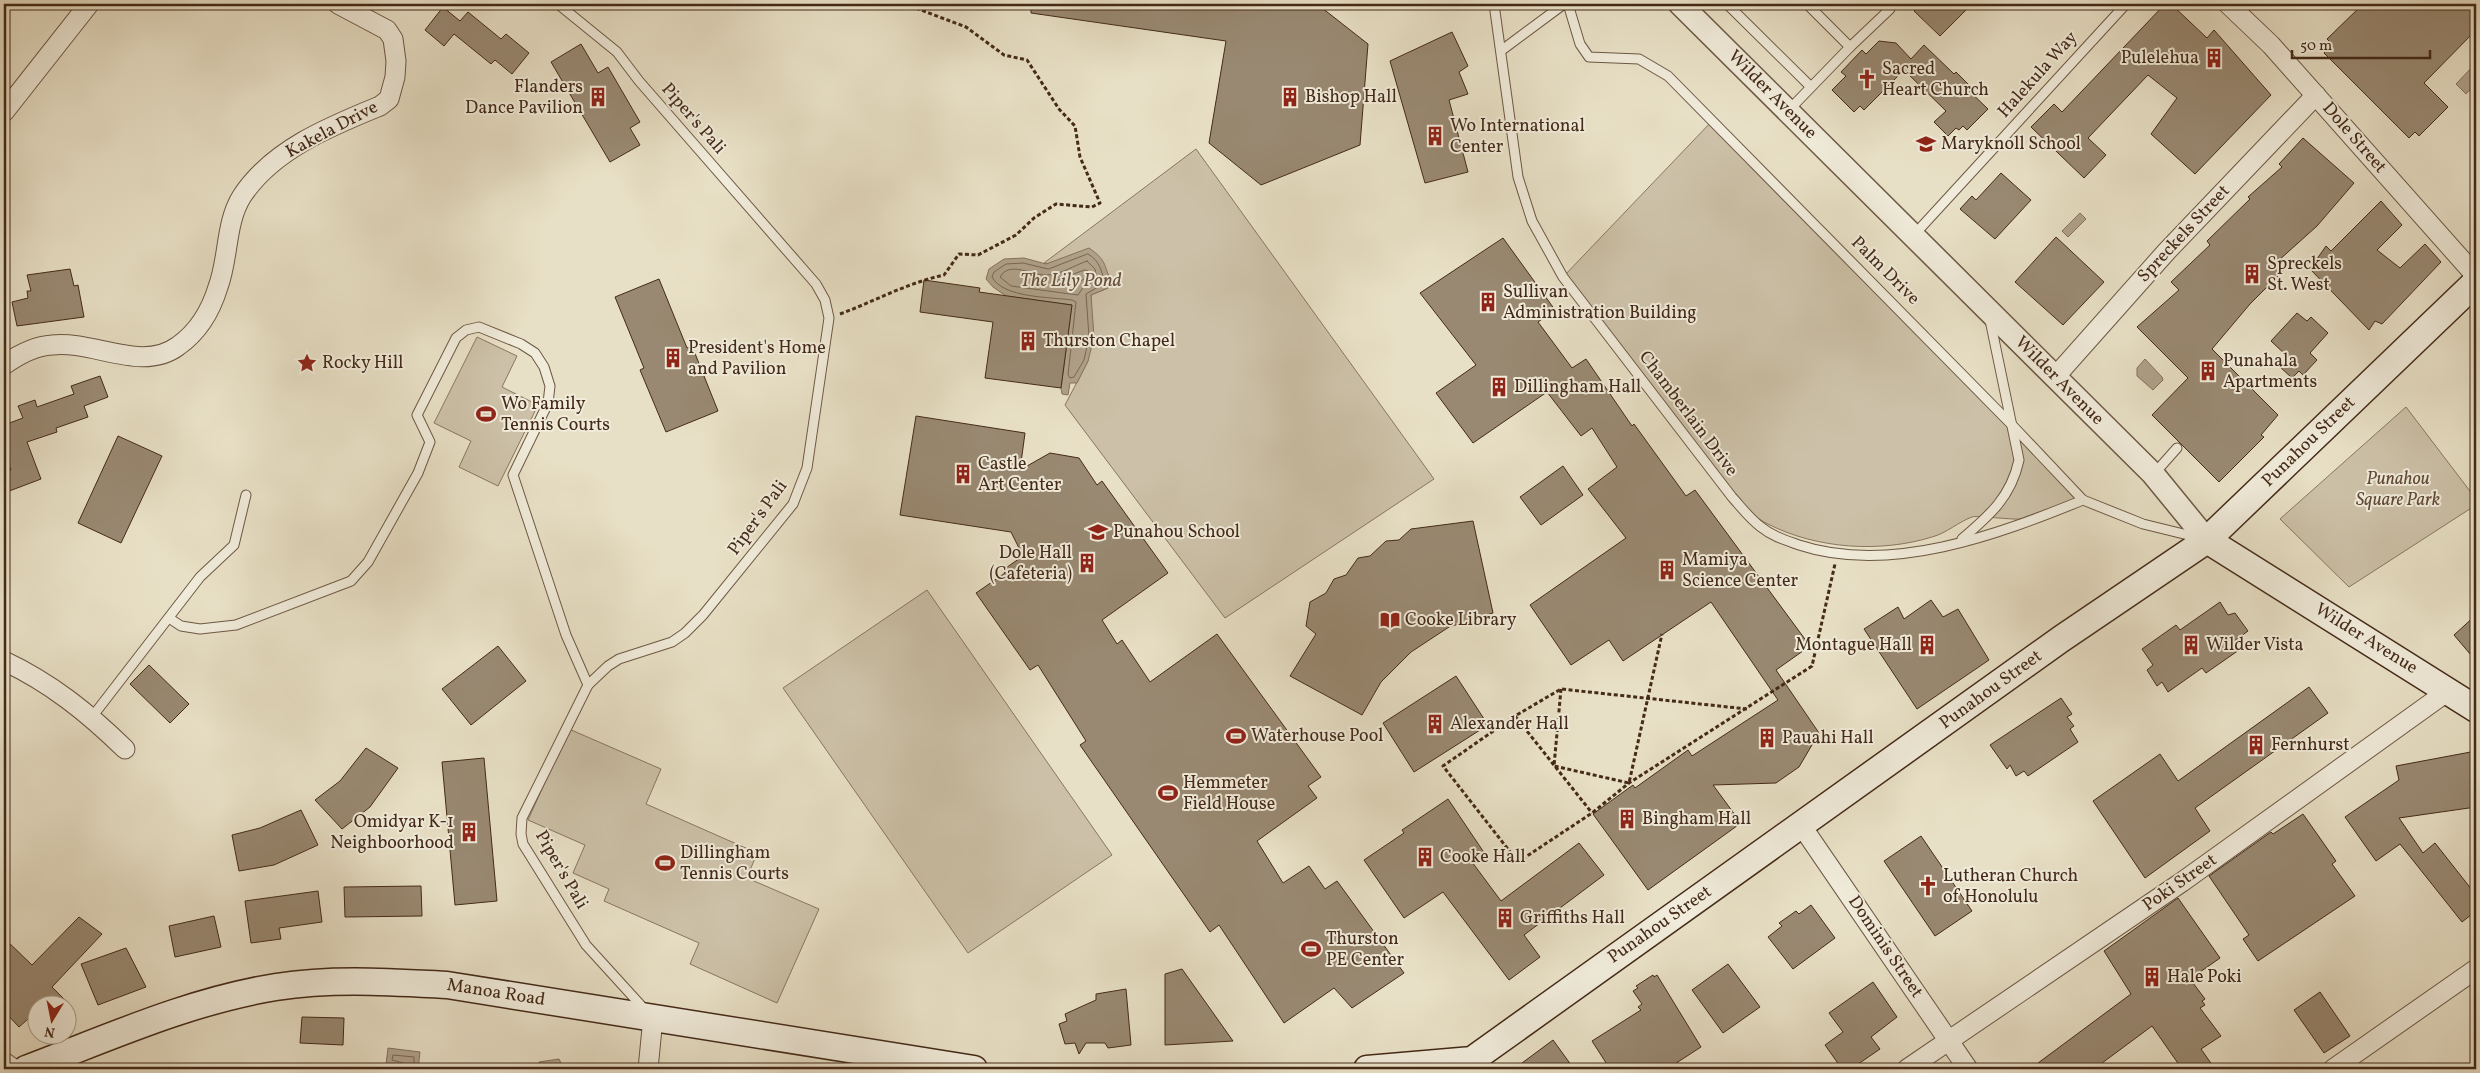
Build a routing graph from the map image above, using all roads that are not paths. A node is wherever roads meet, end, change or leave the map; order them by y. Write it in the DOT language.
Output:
graph roads {
  1 [pos="89,4"];
  2 [pos="338,4"];
  3 [pos="558,4"];
  4 [pos="1494,4"];
  5 [pos="1566,4"];
  6 [pos="1727,4"];
  7 [pos="1807,4"];
  8 [pos="1885,4"];
  9 [pos="2126,4"];
  10 [pos="2228,4"];
  11 [pos="1682,5"];
  12 [pos="1850,46"];
  13 [pos="1502,50"];
  14 [pos="1811,87"];
  15 [pos="2316,95"];
  16 [pos="1788,111"];
  17 [pos="4,112"];
  18 [pos="1914,235"];
  19 [pos="2476,276"];
  20 [pos="2476,282"];
  21 [pos="1988,310"];
  22 [pos="4,365"];
  23 [pos="2055,377"];
  24 [pos="2013,426"];
  25 [pos="2177,448"];
  26 [pos="2153,474"];
  27 [pos="246,495"];
  28 [pos="2083,500"];
  29 [pos="2208,540"];
  30 [pos="1959,542"];
  31 [pos="169,618"];
  32 [pos="4,661"];
  33 [pos="588,684"];
  34 [pos="2448,691"];
  35 [pos="2476,709"];
  36 [pos="92,717"];
  37 [pos="125,749"];
  38 [pos="1801,825"];
  39 [pos="2476,969"];
  40 [pos="653,1018"];
  41 [pos="1949,1040"];
  42 [pos="4,1062"];
  43 [pos="899,1063"];
  44 [pos="1476,1065"];
  45 [pos="14,1069"];
  46 [pos="26,1069"];
  47 [pos="648,1069"];
  48 [pos="974,1069"];
  49 [pos="1367,1069"];
  50 [pos="1907,1069"];
  51 [pos="1968,1069"];
  52 [pos="2333,1069"];
  1 -- 17 [label="street"];
  2 -- 22 [label="street, Kakela Drive"];
  3 -- 33 [label="lane, Piper's Pali"];
  4 -- 13 [label="lane, Chamberlain Drive"];
  5 -- 13 [label="lane"];
  5 -- 24 [label="lane, Palm Drive"];
  6 -- 14 [label="lane"];
  7 -- 12 [label="lane"];
  8 -- 12 [label="lane"];
  9 -- 18 [label="lane, Halekula Way"];
  10 -- 15 [label="street, Dole Street"];
  11 -- 16 [label="street, Wilder Avenue"];
  12 -- 14 [label="lane"];
  13 -- 30 [label="lane, Chamberlain Drive"];
  14 -- 16 [label="lane"];
  15 -- 19 [label="street, Dole Street"];
  15 -- 23 [label="street, Spreckels Street"];
  16 -- 18 [label="street, Wilder Avenue"];
  18 -- 21 [label="street, Wilder Avenue"];
  20 -- 29 [label="main road, Punahou Street"];
  21 -- 23 [label="street, Wilder Avenue"];
  21 -- 24 [label="lane"];
  23 -- 26 [label="street, Wilder Avenue"];
  24 -- 28 [label="lane, Palm Drive"];
  24 -- 30 [label="lane"];
  25 -- 26 [label="lane"];
  26 -- 29 [label="street, Wilder Avenue"];
  27 -- 31 [label="lane"];
  28 -- 29 [label="lane, Palm Drive"];
  28 -- 30 [label="lane, Chamberlain Drive"];
  29 -- 34 [label="main road, Wilder Avenue"];
  29 -- 38 [label="main road, Punahou Street"];
  31 -- 33 [label="lane"];
  31 -- 36 [label="lane"];
  32 -- 36 [label="street"];
  33 -- 40 [label="lane, Piper's Pali"];
  34 -- 35 [label="main road, Wilder Avenue"];
  34 -- 41 [label="street, Poki Street"];
  36 -- 37 [label="street"];
  38 -- 41 [label="street, Dominis Street"];
  38 -- 44 [label="main road, Punahou Street"];
  39 -- 52 [label="street"];
  40 -- 43 [label="main road, Manoa Road"];
  40 -- 46 [label="main road, Manoa Road"];
  40 -- 47 [label="street"];
  41 -- 50 [label="street, Poki Street"];
  41 -- 51 [label="street, Dominis Street"];
  42 -- 45 [label="street"];
  43 -- 48 [label="main road, Manoa Road"];
  44 -- 49 [label="main road"];
}
